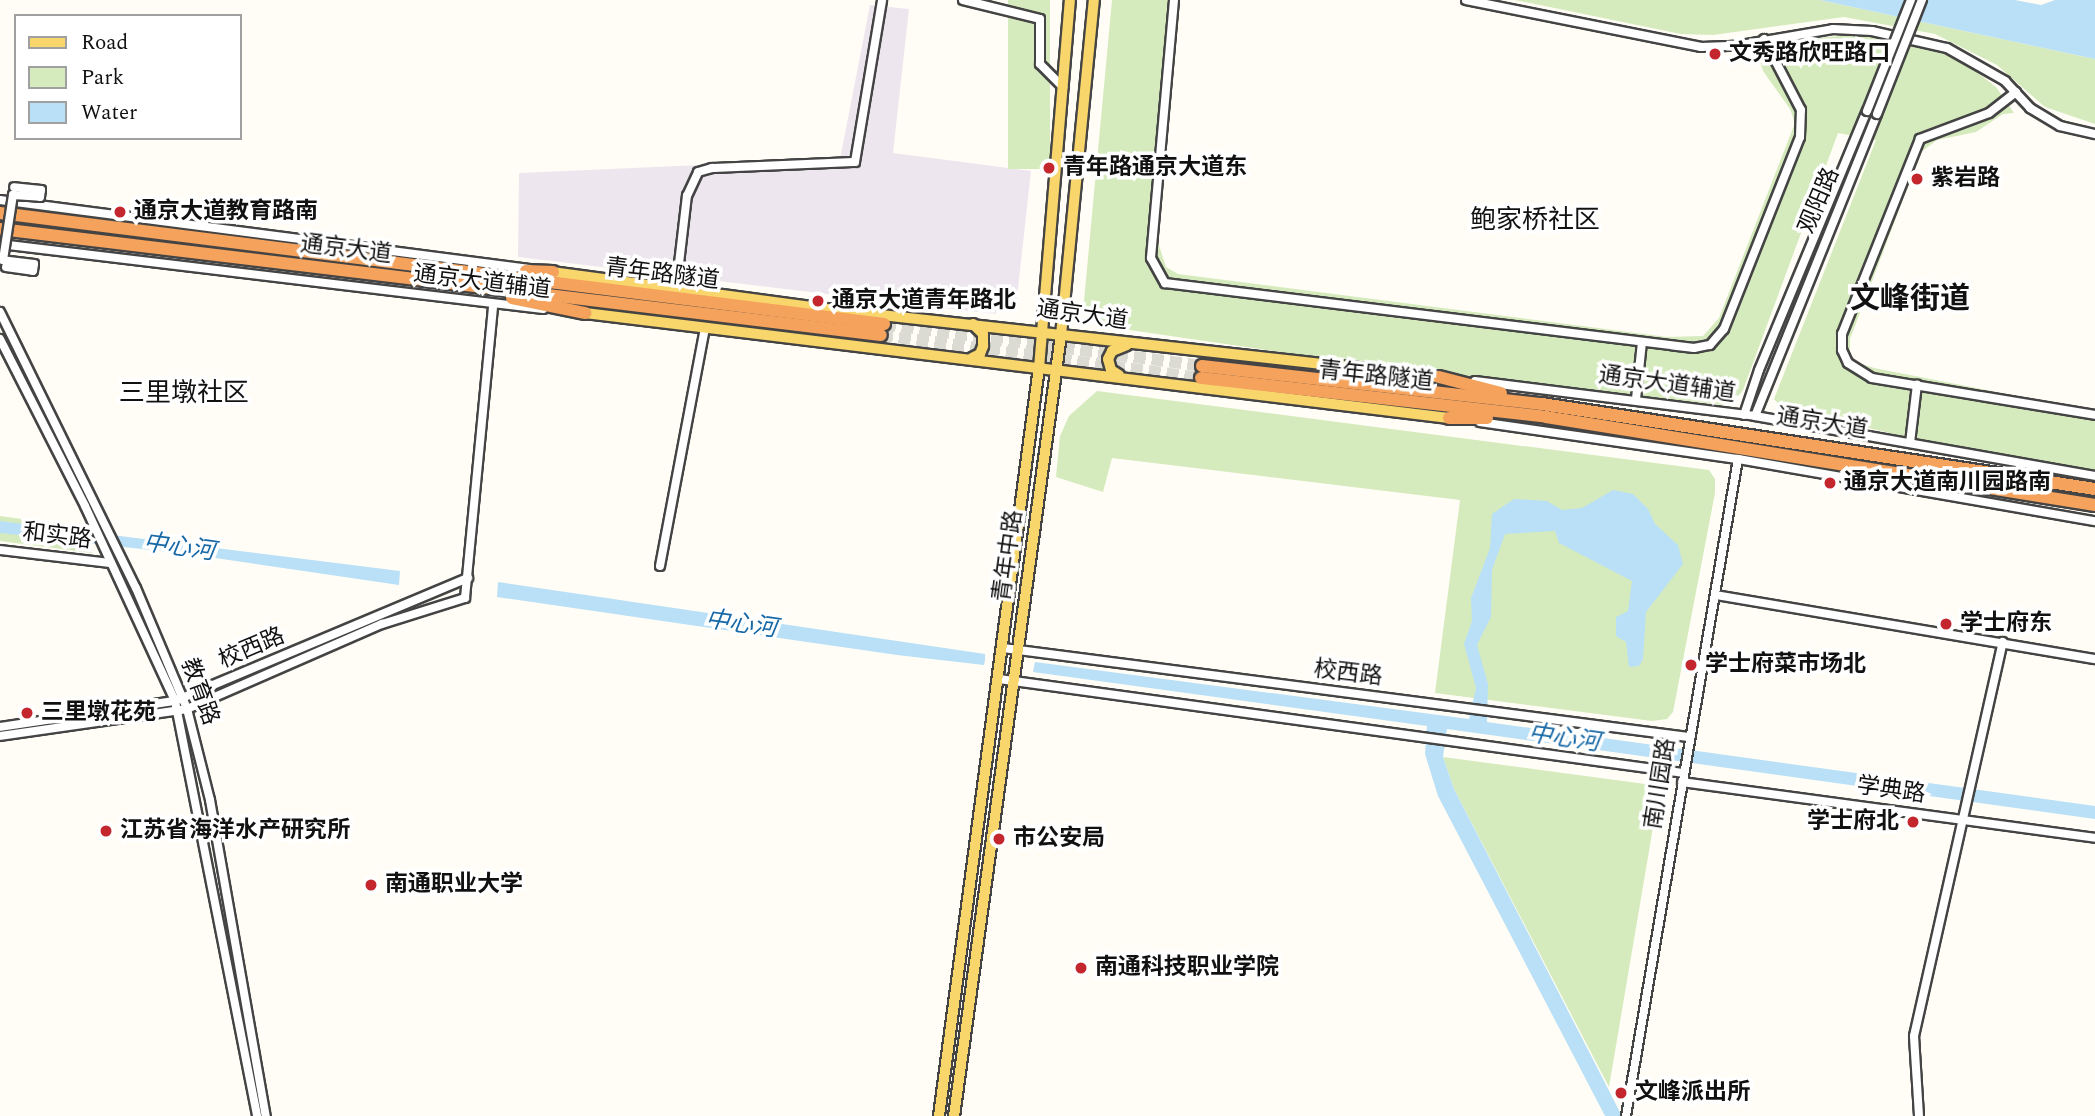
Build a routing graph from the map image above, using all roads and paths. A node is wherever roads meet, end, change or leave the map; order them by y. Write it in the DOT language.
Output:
graph roads {
  1 [pos="882,0"];
  2 [pos="963,0"];
  3 [pos="1070,0"];
  4 [pos="1094,0"];
  5 [pos="1174,0"];
  6 [pos="1466,0"];
  7 [pos="1911,0"];
  8 [pos="1922,0"];
  9 [pos="1764,39"];
  10 [pos="1063,87"];
  11 [pos="2016,92"];
  12 [pos="2095,134"];
  13 [pos="14,187"];
  14 [pos="0,200"];
  15 [pos="0,213"];
  16 [pos="0,229"];
  17 [pos="0,244"];
  18 [pos="6,267"];
  19 [pos="436,267"];
  20 [pos="554,272"];
  21 [pos="436,282"];
  22 [pos="676,289"];
  23 [pos="493,305"];
  24 [pos="0,313"];
  25 [pos="585,313"];
  26 [pos="973,324"];
  27 [pos="705,328"];
  28 [pos="1042,332"];
  29 [pos="1061,335"];
  30 [pos="0,339"];
  31 [pos="1642,342"];
  32 [pos="1130,344"];
  33 [pos="972,358"];
  34 [pos="1040,368"];
  35 [pos="1057,370"];
  36 [pos="1119,376"];
  37 [pos="1439,377"];
  38 [pos="1917,384"];
  39 [pos="1636,399"];
  40 [pos="1542,404"];
  41 [pos="1744,415"];
  42 [pos="2095,415"];
  43 [pos="1755,416"];
  44 [pos="1546,417"];
  45 [pos="1449,418"];
  46 [pos="1910,443"];
  47 [pos="1738,459"];
  48 [pos="2094,486"];
  49 [pos="2092,505"];
  50 [pos="2095,521"];
  51 [pos="0,550"];
  52 [pos="110,563"];
  53 [pos="660,566"];
  54 [pos="468,578"];
  55 [pos="1716,595"];
  56 [pos="2003,642"];
  57 [pos="1003,648"];
  58 [pos="1016,651"];
  59 [pos="2095,659"];
  60 [pos="999,679"];
  61 [pos="1012,681"];
  62 [pos="179,700"];
  63 [pos="187,709"];
  64 [pos="176,712"];
  65 [pos="0,727"];
  66 [pos="0,736"];
  67 [pos="1688,741"];
  68 [pos="1683,775"];
  69 [pos="1960,820"];
  70 [pos="2095,838"];
  71 [pos="253,1072"];
  72 [pos="1626,1114"];
  73 [pos="257,1116"];
  74 [pos="266,1116"];
  75 [pos="939,1116"];
  76 [pos="954,1116"];
  77 [pos="1919,1116"];
  1 -- 22 [label="street"];
  2 -- 10 [label="street"];
  3 -- 10 [label="main road, 青年中路"];
  4 -- 29 [label="main road, 青年中路"];
  5 -- 31 [label="street"];
  6 -- 9 [label="street"];
  7 -- 41 [label="street, 观阳路, bridge"];
  8 -- 43 [label="street, 观阳路, bridge"];
  9 -- 11 [label="street"];
  9 -- 31 [label="street"];
  10 -- 28 [label="main road, 青年中路"];
  11 -- 12 [label="street"];
  11 -- 38 [label="street"];
  13 -- 18 [label="street, bridge"];
  14 -- 20 [label="street, 通京大道辅道"];
  15 -- 19 [label="highway, 通京大道"];
  16 -- 21 [label="highway, 通京大道"];
  17 -- 23 [label="street, 通京大道辅道"];
  19 -- 20 [label="highway"];
  19 -- 21 [label="highway, 青年路隧道"];
  20 -- 22 [label="main road, 通京大道"];
  21 -- 25 [label="highway"];
  22 -- 26 [label="main road, 通京大道"];
  23 -- 25 [label="street, 通京大道辅道"];
  23 -- 54 [label="street"];
  24 -- 62 [label="street, 教育路"];
  25 -- 27 [label="main road"];
  26 -- 28 [label="main road, 通京大道"];
  26 -- 33 [label="main road"];
  27 -- 33 [label="main road"];
  27 -- 53 [label="street"];
  28 -- 29 [label="main road, 通京大道"];
  28 -- 34 [label="main road, 青年中路"];
  29 -- 32 [label="main road, 通京大道"];
  29 -- 35 [label="main road, 青年中路"];
  30 -- 52 [label="street, 教育路"];
  31 -- 39 [label="street"];
  32 -- 36 [label="main road"];
  32 -- 37 [label="main road, 通京大道"];
  33 -- 34 [label="main road"];
  34 -- 35 [label="main road"];
  34 -- 57 [label="main road, 青年中路"];
  35 -- 36 [label="main road"];
  35 -- 58 [label="main road, 青年中路"];
  36 -- 45 [label="main road"];
  37 -- 39 [label="street, 通京大道辅道"];
  37 -- 40 [label="highway"];
  38 -- 42 [label="street"];
  38 -- 46 [label="street"];
  39 -- 41 [label="street, 通京大道辅道"];
  40 -- 44 [label="highway, 青年路隧道"];
  40 -- 48 [label="highway, 通京大道"];
  41 -- 43 [label="street, 通京大道辅道"];
  43 -- 46 [label="street, 通京大道辅道"];
  44 -- 45 [label="highway"];
  44 -- 49 [label="highway, 通京大道"];
  45 -- 47 [label="street"];
  46 -- 48 [label="street, 通京大道辅道"];
  47 -- 50 [label="street"];
  47 -- 55 [label="street, 南川园路"];
  51 -- 52 [label="street, 和实路"];
  52 -- 62 [label="street, 教育路"];
  54 -- 62 [label="street, 校西路"];
  54 -- 63 [label="street, 校西路"];
  55 -- 56 [label="street"];
  55 -- 67 [label="street, 南川园路"];
  56 -- 59 [label="street"];
  56 -- 69 [label="street"];
  57 -- 58 [label="street, 校西路"];
  57 -- 60 [label="main road, 青年中路"];
  58 -- 61 [label="main road, 青年中路"];
  58 -- 67 [label="street, 校西路"];
  60 -- 61 [label="street"];
  60 -- 75 [label="main road, 青年中路"];
  61 -- 68 [label="street"];
  61 -- 76 [label="main road, 青年中路"];
  62 -- 63 [label="street, 教育路"];
  62 -- 64 [label="street, 教育路"];
  62 -- 65 [label="street, 校西路"];
  63 -- 64 [label="street, 校西路"];
  63 -- 71 [label="street, 教育路"];
  64 -- 66 [label="street, 校西路"];
  64 -- 71 [label="street, 教育路"];
  67 -- 68 [label="street, 南川园路"];
  68 -- 69 [label="street, 学典路"];
  68 -- 72 [label="street, 南川园路"];
  69 -- 70 [label="street, 学典路"];
  69 -- 77 [label="street"];
  71 -- 73 [label="street, 教育路"];
  71 -- 74 [label="street, 教育路"];
}
